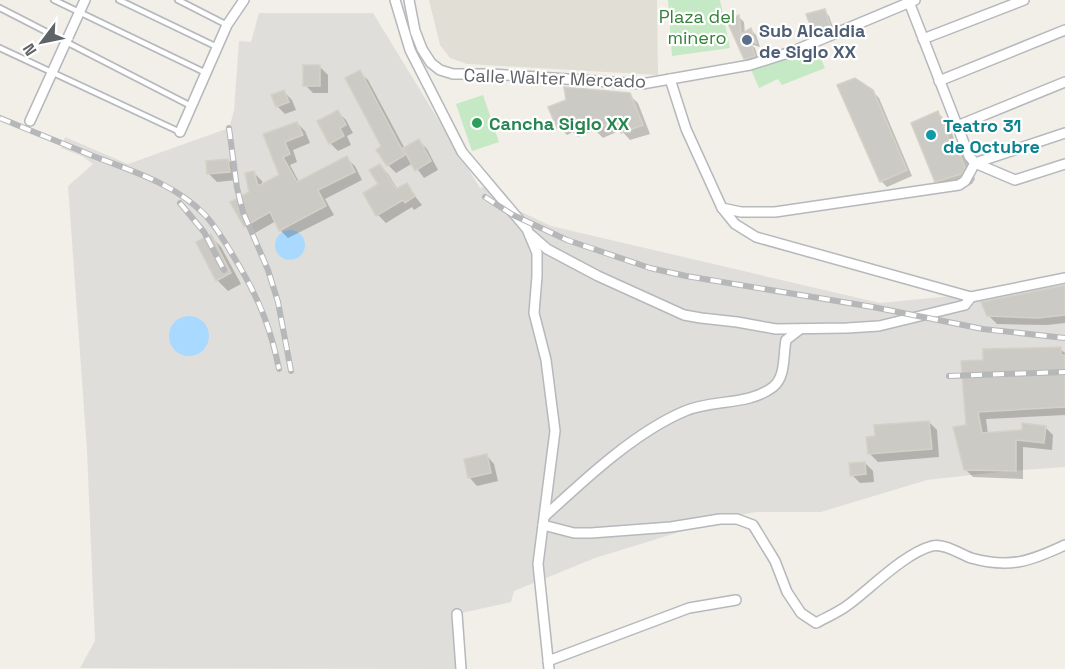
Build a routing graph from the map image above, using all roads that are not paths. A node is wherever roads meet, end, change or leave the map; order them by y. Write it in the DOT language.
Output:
graph roads {
  1 [pos="54,0"];
  2 [pos="85,0"];
  3 [pos="119,0"];
  4 [pos="178,0"];
  5 [pos="244,0"];
  6 [pos="396,0"];
  7 [pos="409,0"];
  8 [pos="1024,0"];
  9 [pos="912,1"];
  10 [pos="0,8"];
  11 [pos="80,12"];
  12 [pos="227,25"];
  13 [pos="1065,30"];
  14 [pos="923,39"];
  15 [pos="66,42"];
  16 [pos="217,47"];
  17 [pos="0,48"];
  18 [pos="206,73"];
  19 [pos="51,74"];
  20 [pos="670,79"];
  21 [pos="939,81"];
  22 [pos="1065,82"];
  23 [pos="191,106"];
  24 [pos="30,121"];
  25 [pos="957,126"];
  26 [pos="180,132"];
  27 [pos="1065,133"];
  28 [pos="975,163"];
  29 [pos="1065,164"];
  30 [pos="722,208"];
  31 [pos="529,234"];
  32 [pos="1065,278"];
  33 [pos="971,297"];
  34 [pos="799,330"];
  35 [pos="544,521"];
  36 [pos="1065,545"];
  37 [pos="736,600"];
  38 [pos="457,614"];
  39 [pos="548,665"];
  40 [pos="462,669"];
  1 -- 11 [label="lane"];
  2 -- 11 [label="street"];
  3 -- 16 [label="lane"];
  4 -- 12 [label="lane"];
  5 -- 12 [label="street"];
  6 -- 31 [label="street"];
  7 -- 20 [label="street, Calle Walter Mercado"];
  8 -- 14 [label="street"];
  9 -- 14 [label="street"];
  9 -- 20 [label="street, Calle Walter Mercado"];
  10 -- 15 [label="lane"];
  11 -- 15 [label="street"];
  11 -- 18 [label="lane"];
  12 -- 16 [label="street"];
  13 -- 21 [label="street"];
  14 -- 21 [label="street"];
  15 -- 19 [label="street"];
  15 -- 23 [label="lane"];
  16 -- 18 [label="street"];
  17 -- 19 [label="lane"];
  18 -- 23 [label="street"];
  19 -- 24 [label="street"];
  19 -- 26 [label="lane"];
  20 -- 30 [label="street"];
  21 -- 25 [label="street"];
  22 -- 25 [label="street"];
  23 -- 26 [label="street"];
  25 -- 28 [label="street"];
  27 -- 28 [label="street"];
  28 -- 29 [label="street"];
  28 -- 30 [label="street"];
  30 -- 33 [label="street"];
  31 -- 34 [label="street"];
  31 -- 35 [label="street"];
  32 -- 33 [label="street"];
  33 -- 34 [label="street"];
  34 -- 35 [label="street"];
  35 -- 36 [label="street"];
  35 -- 39 [label="street"];
  37 -- 39 [label="street"];
  38 -- 40 [label="street"];
}
